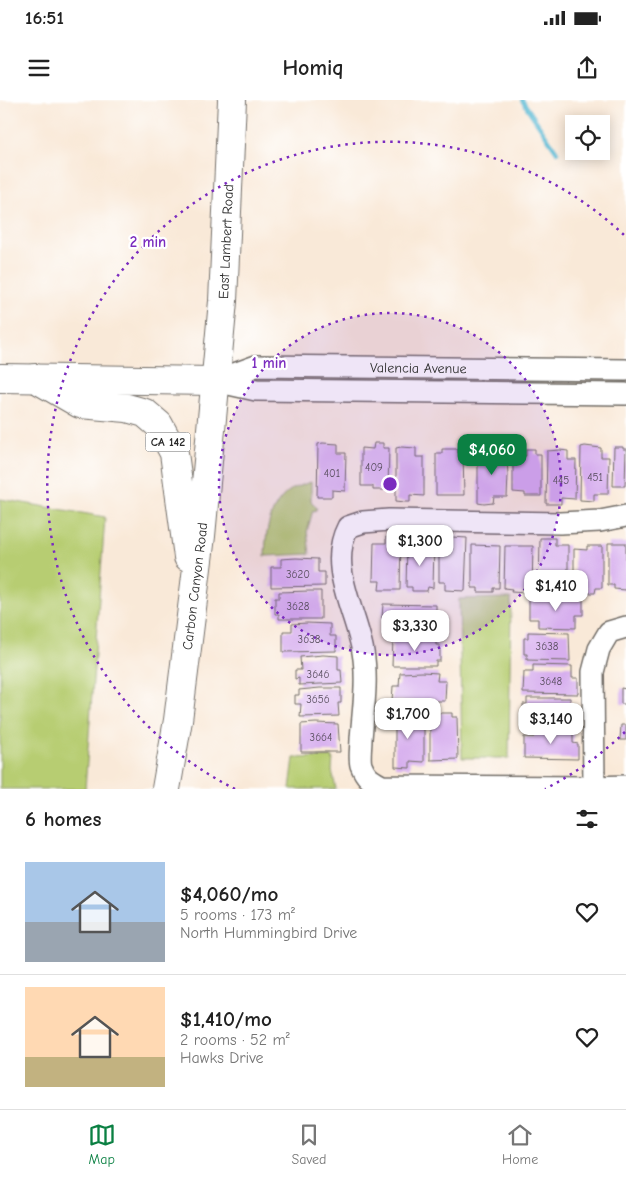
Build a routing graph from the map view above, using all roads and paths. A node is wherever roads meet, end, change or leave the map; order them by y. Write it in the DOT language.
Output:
graph roads {
  1 [pos="232,100"];
  2 [pos="626,370"];
  3 [pos="0,378"];
  4 [pos="35,378"];
  5 [pos="215,381"];
  6 [pos="626,394"];
  7 [pos="626,516"];
  8 [pos="193,596"];
  9 [pos="617,629"];
  10 [pos="626,786"];
  11 [pos="594,788"];
  12 [pos="166,789"];
  1 -- 5 [label="main road, East Lambert Road"];
  2 -- 5 [label="street, Valencia Avenue"];
  3 -- 4 [label="main road, Valencia Avenue"];
  4 -- 5 [label="main road, Valencia Avenue"];
  4 -- 8 [label="main road, CA 142"];
  5 -- 6 [label="street, Valencia Avenue"];
  5 -- 8 [label="main road, Carbon Canyon Road / CA 142"];
  7 -- 11 [label="street"];
  8 -- 12 [label="main road, Carbon Canyon Road / CA 142"];
  9 -- 11 [label="street"];
  10 -- 11 [label="street"];
}
